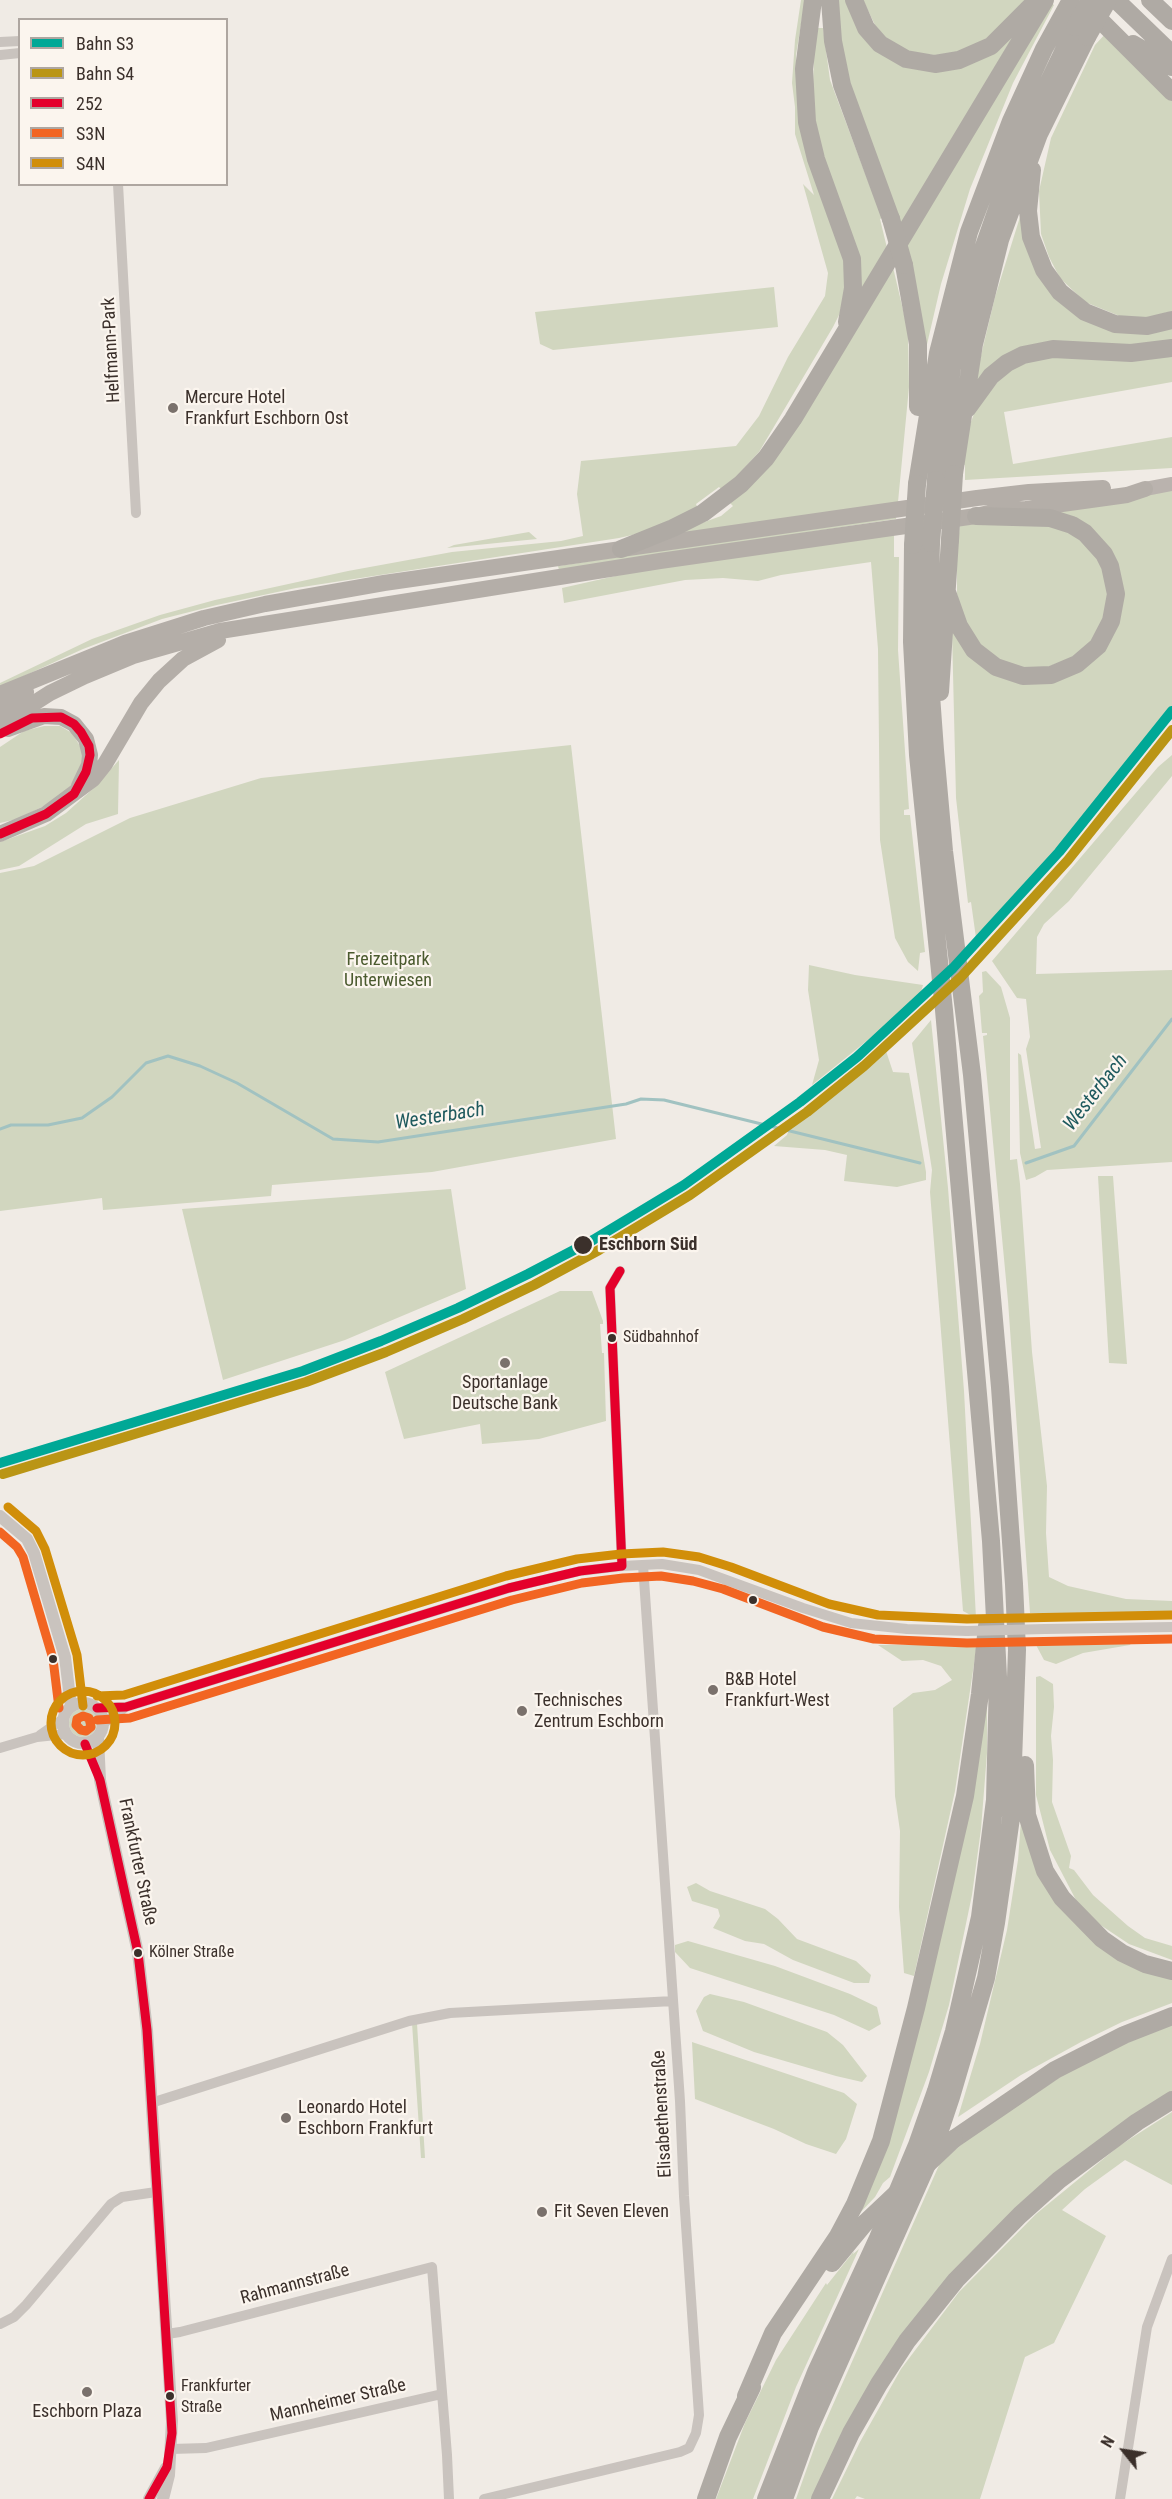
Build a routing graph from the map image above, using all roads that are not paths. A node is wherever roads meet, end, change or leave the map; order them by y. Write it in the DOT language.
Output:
graph roads {
  1 [pos="813,0"];
  2 [pos="830,0"];
  3 [pos="854,0"];
  4 [pos="1037,0"];
  5 [pos="1045,0"];
  6 [pos="1079,0"];
  7 [pos="1090,0"];
  8 [pos="1108,0"];
  9 [pos="1116,0"];
  10 [pos="1150,0"];
  11 [pos="1074,20"];
  12 [pos="1172,21"];
  13 [pos="1109,28"];
  14 [pos="18,40"];
  15 [pos="0,42"];
  16 [pos="18,53"];
  17 [pos="1172,54"];
  18 [pos="0,55"];
  19 [pos="1172,67"];
  20 [pos="1172,92"];
  21 [pos="1039,134"];
  22 [pos="118,186"];
  23 [pos="1172,320"];
  24 [pos="846,331"];
  25 [pos="1172,348"];
  26 [pos="962,419"];
  27 [pos="917,484"];
  28 [pos="1172,484"];
  29 [pos="1145,489"];
  30 [pos="136,513"];
  31 [pos="975,516"];
  32 [pos="922,544"];
  33 [pos="621,549"];
  34 [pos="947,591"];
  35 [pos="285,620"];
  36 [pos="71,665"];
  37 [pos="0,694"];
  38 [pos="0,708"];
  39 [pos="0,725"];
  40 [pos="0,735"];
  41 [pos="934,750"];
  42 [pos="74,794"];
  43 [pos="0,834"];
  44 [pos="620,1271"];
  45 [pos="0,1516"];
  46 [pos="991,1541"];
  47 [pos="643,1565"];
  48 [pos="622,1566"];
  49 [pos="1172,1627"];
  50 [pos="1017,1650"];
  51 [pos="77,1705"];
  52 [pos="126,1707"];
  53 [pos="97,1708"];
  54 [pos="63,1719"];
  55 [pos="104,1723"];
  56 [pos="66,1734"];
  57 [pos="38,1737"];
  58 [pos="98,1738"];
  59 [pos="85,1744"];
  60 [pos="0,1748"];
  61 [pos="100,1780"];
  62 [pos="1172,1971"];
  63 [pos="673,2001"];
  64 [pos="1172,2016"];
  65 [pos="1172,2100"];
  66 [pos="151,2103"];
  67 [pos="156,2192"];
  68 [pos="1172,2259"];
  69 [pos="0,2324"];
  70 [pos="167,2334"];
  71 [pos="442,2394"];
  72 [pos="746,2396"];
  73 [pos="171,2452"];
  74 [pos="149,2499"];
  75 [pos="163,2499"];
  76 [pos="449,2499"];
  77 [pos="484,2499"];
  78 [pos="706,2499"];
  79 [pos="766,2499"];
  80 [pos="784,2499"];
  81 [pos="820,2499"];
  82 [pos="1120,2499"];
  1 -- 24 [label="highway"];
  2 -- 27 [label="highway, bridge"];
  3 -- 4 [label="highway"];
  5 -- 24 [label="highway"];
  6 -- 13 [label="highway"];
  7 -- 11 [label="highway, bridge"];
  8 -- 11 [label="highway, bridge"];
  9 -- 17 [label="highway"];
  10 -- 12 [label="highway"];
  11 -- 21 [label="highway"];
  11 -- 27 [label="highway"];
  11 -- 32 [label="highway, bridge"];
  13 -- 19 [label="highway"];
  13 -- 20 [label="highway"];
  14 -- 15 [label="street"];
  16 -- 18 [label="street"];
  21 -- 23 [label="highway"];
  21 -- 26 [label="highway"];
  22 -- 30 [label="street, Helfmann-Park"];
  24 -- 33 [label="highway"];
  25 -- 26 [label="highway"];
  26 -- 34 [label="highway, bridge"];
  27 -- 32 [label="highway, bridge"];
  28 -- 29 [label="main road"];
  29 -- 31 [label="highway"];
  29 -- 33 [label="highway"];
  31 -- 34 [label="highway"];
  31 -- 35 [label="highway"];
  32 -- 41 [label="highway"];
  32 -- 46 [label="highway"];
  33 -- 36 [label="highway"];
  34 -- 41 [label="highway"];
  35 -- 39 [label="highway"];
  35 -- 42 [label="highway"];
  36 -- 37 [label="highway"];
  36 -- 38 [label="highway"];
  40 -- 42 [label="highway"];
  41 -- 50 [label="highway"];
  42 -- 43 [label="highway"];
  44 -- 48 [label="street"];
  45 -- 51 [label="street"];
  46 -- 72 [label="highway"];
  46 -- 79 [label="highway"];
  47 -- 48 [label="street"];
  47 -- 49 [label="street, bridge"];
  47 -- 63 [label="street, Elisabethenstraße"];
  48 -- 52 [label="street"];
  50 -- 62 [label="highway"];
  50 -- 80 [label="highway"];
  51 -- 53 [label="street"];
  51 -- 54 [label="street"];
  52 -- 53 [label="street"];
  52 -- 55 [label="street"];
  53 -- 55 [label="street"];
  54 -- 56 [label="street"];
  54 -- 57 [label="street"];
  55 -- 58 [label="street, Frankfurter Straße"];
  56 -- 57 [label="street"];
  56 -- 59 [label="street"];
  57 -- 60 [label="street"];
  58 -- 59 [label="street"];
  58 -- 61 [label="street, Frankfurter Straße"];
  59 -- 61 [label="street, Frankfurter Straße"];
  61 -- 66 [label="street, Frankfurter Straße"];
  63 -- 66 [label="street"];
  63 -- 77 [label="street, Elisabethenstraße"];
  64 -- 72 [label="highway, bridge"];
  65 -- 81 [label="highway"];
  66 -- 67 [label="street, Frankfurter Straße"];
  67 -- 69 [label="street"];
  67 -- 70 [label="street, Frankfurter Straße"];
  68 -- 82 [label="street"];
  70 -- 71 [label="street, Rahmannstraße"];
  70 -- 73 [label="street, Frankfurter Straße"];
  71 -- 73 [label="street, Mannheimer Straße"];
  71 -- 76 [label="street"];
  72 -- 78 [label="highway"];
  73 -- 74 [label="street, Frankfurter Straße"];
  73 -- 75 [label="street, Frankfurter Straße"];
}
